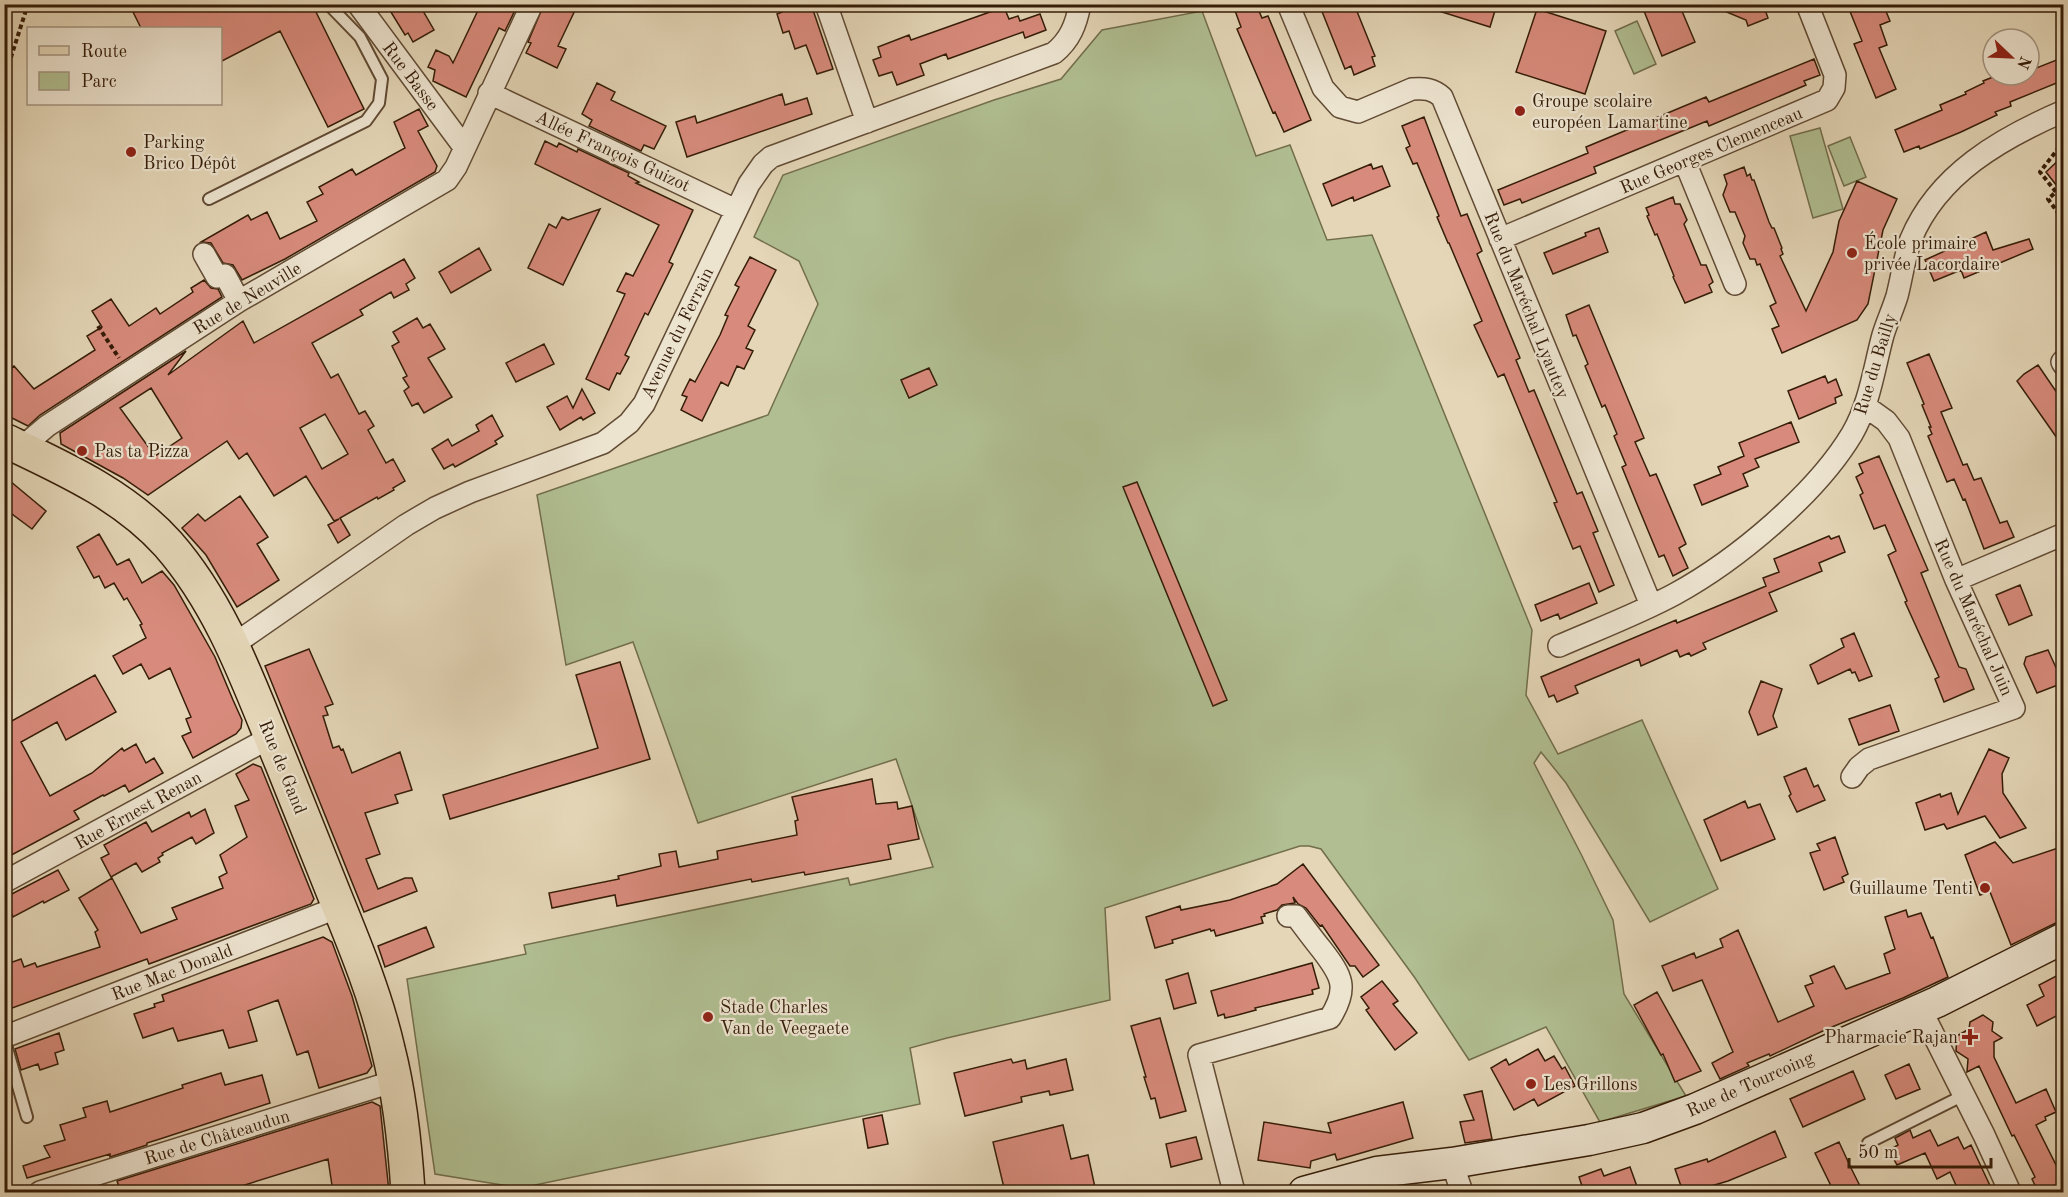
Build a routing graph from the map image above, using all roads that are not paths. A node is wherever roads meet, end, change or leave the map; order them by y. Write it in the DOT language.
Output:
graph roads {
  1 [pos="328,4"];
  2 [pos="358,4"];
  3 [pos="532,4"];
  4 [pos="826,4"];
  5 [pos="1080,4"];
  6 [pos="1288,4"];
  7 [pos="1807,4"];
  8 [pos="489,93"];
  9 [pos="2064,111"];
  10 [pos="867,122"];
  11 [pos="464,147"];
  12 [pos="1685,162"];
  13 [pos="209,199"];
  14 [pos="736,210"];
  15 [pos="1500,240"];
  16 [pos="204,254"];
  17 [pos="1735,284"];
  18 [pos="238,301"];
  19 [pos="1865,406"];
  20 [pos="13,444"];
  21 [pos="2064,534"];
  22 [pos="1956,580"];
  23 [pos="1651,605"];
  24 [pos="233,645"];
  25 [pos="1559,646"];
  26 [pos="271,737"];
  27 [pos="1852,777"];
  28 [pos="4,882"];
  29 [pos="339,907"];
  30 [pos="1288,916"];
  31 [pos="2064,938"];
  32 [pos="1920,1008"];
  33 [pos="4,1038"];
  34 [pos="394,1081"];
  35 [pos="1964,1095"];
  36 [pos="27,1117"];
  37 [pos="1868,1143"];
  38 [pos="1452,1163"];
  39 [pos="40,1192"];
  40 [pos="408,1192"];
  41 [pos="1234,1192"];
  42 [pos="1304,1192"];
  43 [pos="1359,1192"];
  44 [pos="1462,1192"];
  45 [pos="2010,1192"];
  1 -- 13 [label="lane"];
  2 -- 11 [label="street, Rue Basse"];
  3 -- 8 [label="street, Rue de Neuville"];
  4 -- 10 [label="street"];
  5 -- 10 [label="street, Avenue du Ferrain"];
  6 -- 15 [label="street, Rue du Maréchal Lyautey"];
  7 -- 12 [label="street, Rue Georges Clemenceau"];
  8 -- 11 [label="street, Rue de Neuville"];
  8 -- 14 [label="street, Allée François Guizot"];
  9 -- 19 [label="street, Rue du Bailly"];
  10 -- 14 [label="street, Avenue du Ferrain"];
  11 -- 18 [label="street, Rue de Neuville"];
  12 -- 15 [label="street, Rue Georges Clemenceau"];
  12 -- 17 [label="street"];
  14 -- 24 [label="street, Avenue du Ferrain"];
  15 -- 23 [label="street, Rue du Maréchal Lyautey"];
  16 -- 18 [label="street"];
  18 -- 20 [label="street, Rue de Neuville"];
  19 -- 22 [label="street, Rue du Maréchal Juin"];
  19 -- 23 [label="street, Rue du Bailly"];
  20 -- 24 [label="main road, Rue de Gand"];
  21 -- 22 [label="street"];
  22 -- 27 [label="street, Rue du Maréchal Juin"];
  23 -- 25 [label="street, Rue du Bailly"];
  24 -- 26 [label="main road, Rue de Gand"];
  26 -- 28 [label="street, Rue Ernest Renan"];
  26 -- 29 [label="main road, Rue de Gand"];
  29 -- 33 [label="street, Rue Mac Donald"];
  29 -- 34 [label="main road, Rue de Gand"];
  30 -- 41 [label="street"];
  31 -- 32 [label="main road, Rue de Tourcoing"];
  32 -- 35 [label="street"];
  32 -- 38 [label="main road, Rue de Tourcoing"];
  33 -- 36 [label="lane"];
  34 -- 39 [label="street, Rue de Châteaudun"];
  34 -- 40 [label="main road, Rue de Gand"];
  35 -- 37 [label="lane"];
  35 -- 45 [label="street"];
  38 -- 42 [label="main road, Rue de Tourcoing"];
  38 -- 43 [label="main road, Rue de Tourcoing"];
  38 -- 44 [label="street"];
}
